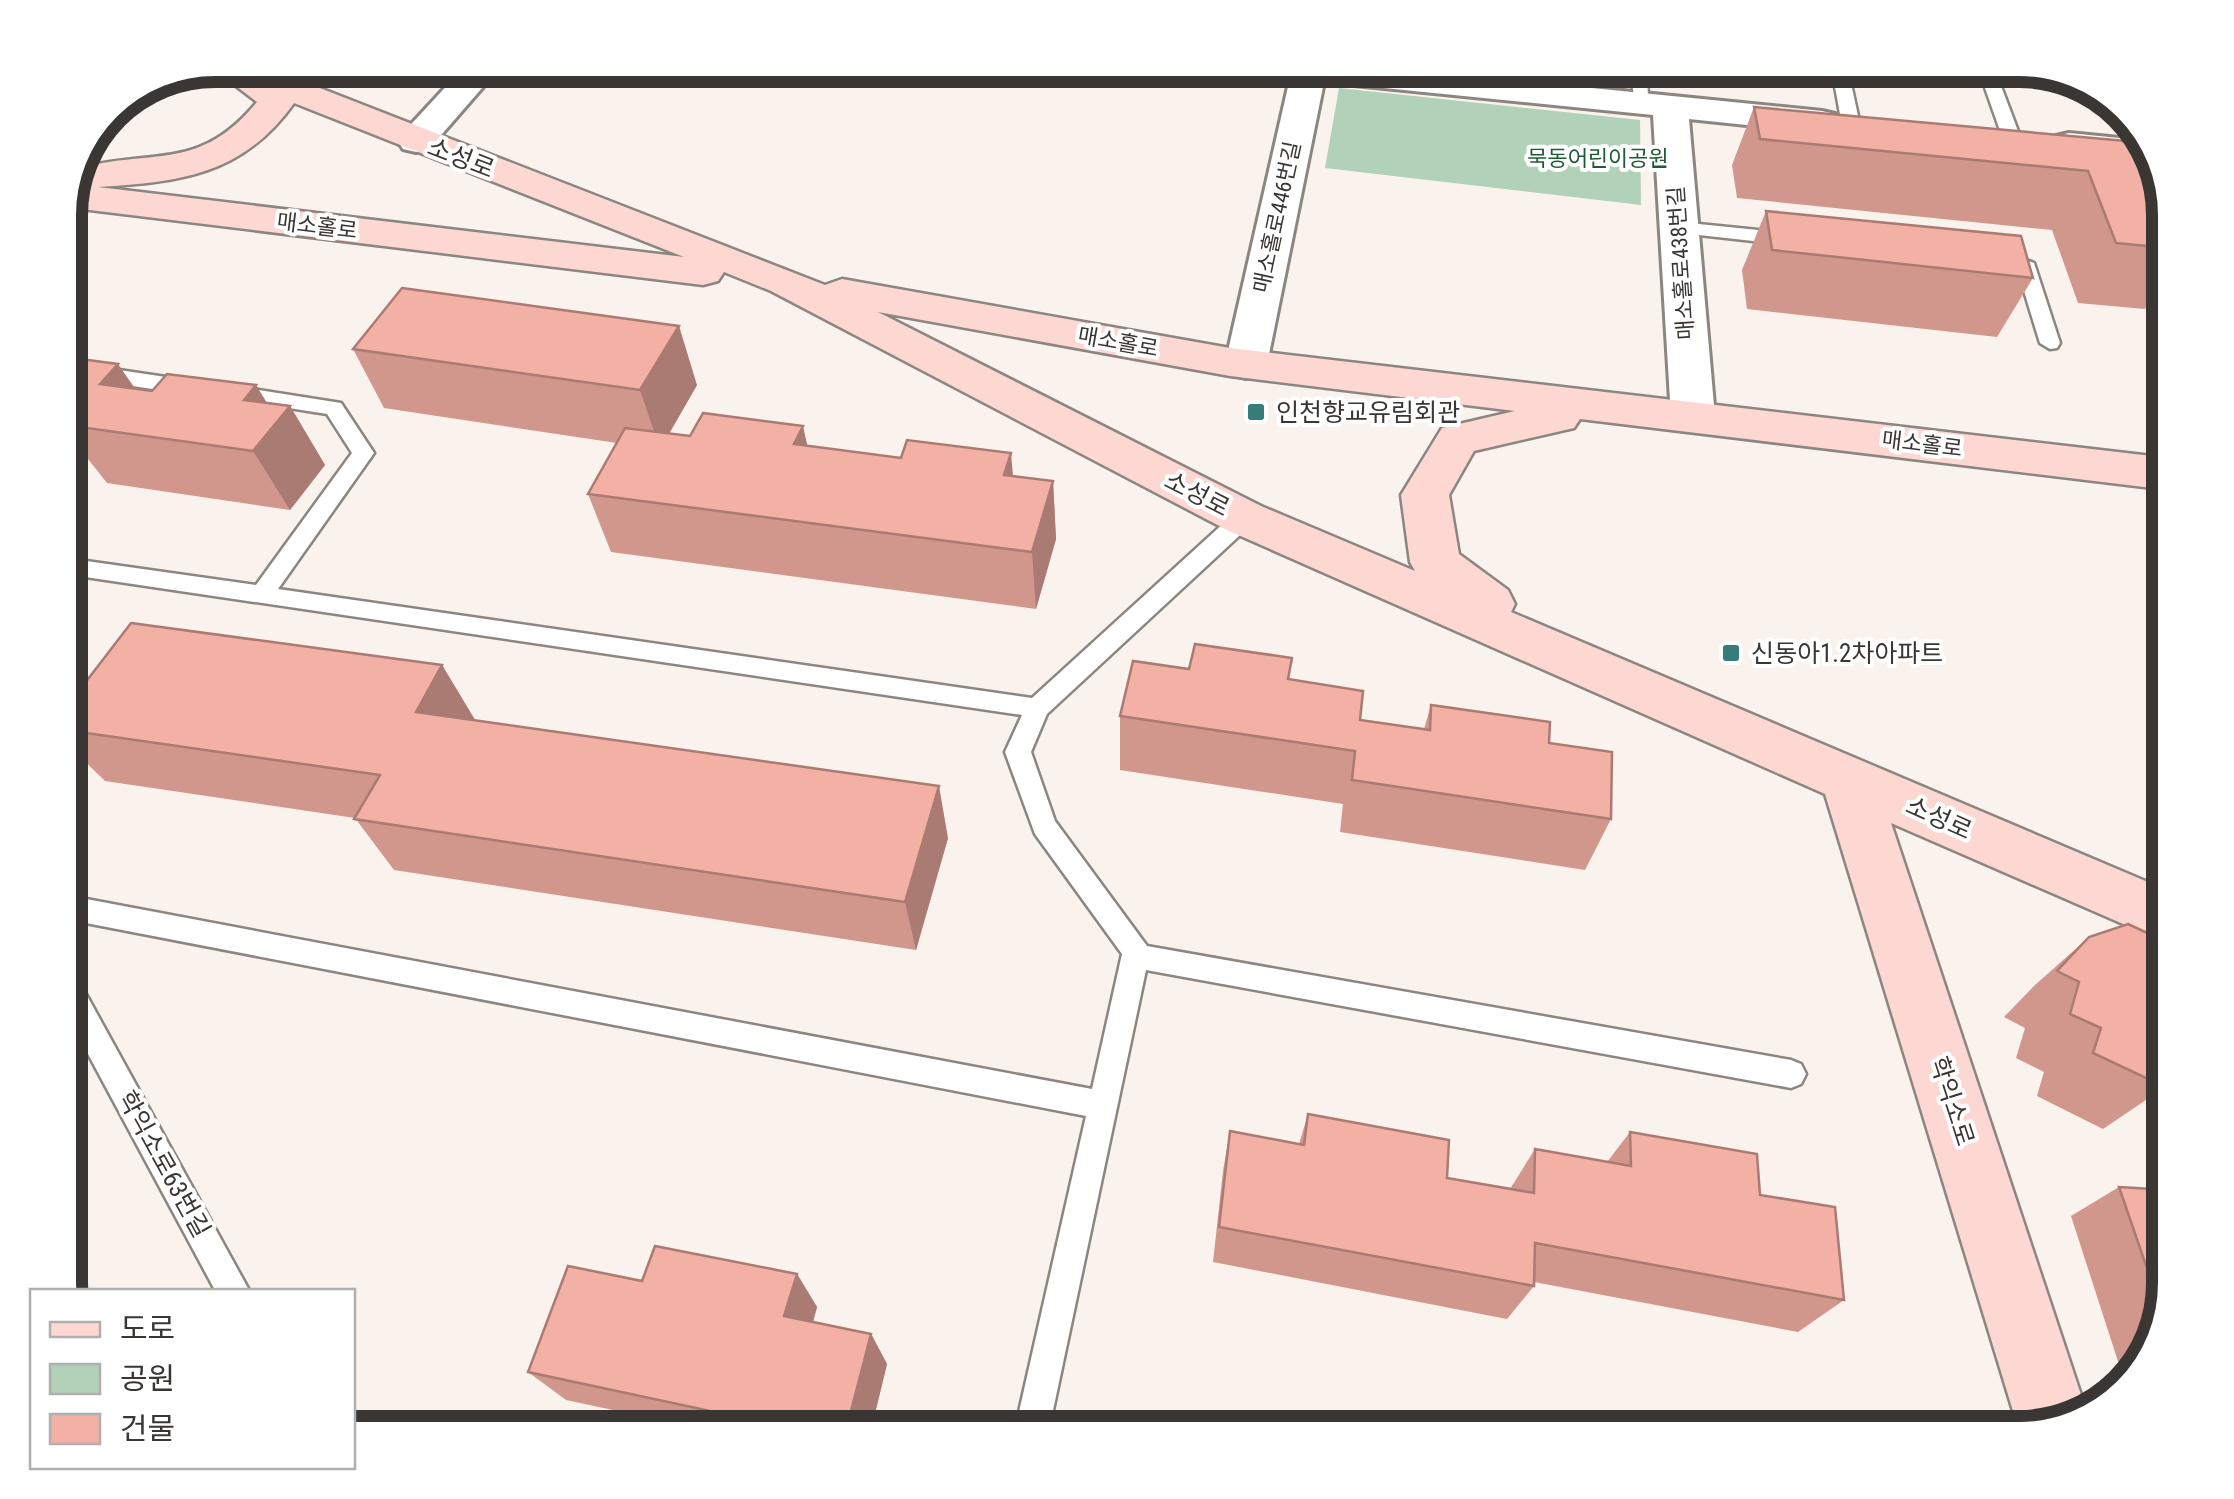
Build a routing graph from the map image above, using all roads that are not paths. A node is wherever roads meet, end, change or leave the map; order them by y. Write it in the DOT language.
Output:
graph roads {
  1 [pos="255,83"];
  2 [pos="273,83"];
  3 [pos="469,83"];
  4 [pos="1307,83"];
  5 [pos="1443,83"];
  6 [pos="1646,83"];
  7 [pos="1848,83"];
  8 [pos="1987,83"];
  9 [pos="1656,107"];
  10 [pos="1869,126"];
  11 [pos="1994,138"];
  12 [pos="416,141"];
  13 [pos="2135,150"];
  14 [pos="89,176"];
  15 [pos="84,198"];
  16 [pos="1678,228"];
  17 [pos="1813,242"];
  18 [pos="1986,259"];
  19 [pos="786,282"];
  20 [pos="2050,342"];
  21 [pos="1246,364"];
  22 [pos="83,372"];
  23 [pos="1622,409"];
  24 [pos="1693,418"];
  25 [pos="2152,472"];
  26 [pos="1244,518"];
  27 [pos="83,569"];
  28 [pos="261,595"];
  29 [pos="1547,649"];
  30 [pos="1037,708"];
  31 [pos="1848,778"];
  32 [pos="83,910"];
  33 [pos="2152,911"];
  34 [pos="1136,956"];
  35 [pos="83,1016"];
  36 [pos="1791,1074"];
  37 [pos="1103,1105"];
  38 [pos="232,1289"];
  39 [pos="2050,1413"];
  40 [pos="1035,1416"];
  1 -- 14 [label="main road"];
  2 -- 12 [label="main road, 소성로"];
  3 -- 12 [label="street"];
  4 -- 21 [label="street, 매소홀로446번길"];
  5 -- 9 [label="street"];
  6 -- 9 [label="lane, 매소홀로438번길"];
  7 -- 10 [label="lane"];
  8 -- 11 [label="lane"];
  9 -- 10 [label="street"];
  9 -- 16 [label="street, 매소홀로438번길"];
  11 -- 13 [label="street"];
  12 -- 19 [label="main road, 소성로"];
  15 -- 19 [label="main road, 매소홀로"];
  16 -- 17 [label="lane"];
  16 -- 24 [label="street, 매소홀로438번길"];
  18 -- 20 [label="lane"];
  19 -- 21 [label="main road, 매소홀로"];
  19 -- 26 [label="main road, 소성로"];
  21 -- 23 [label="main road, 매소홀로"];
  22 -- 28 [label="lane"];
  23 -- 24 [label="main road, 매소홀로"];
  23 -- 29 [label="main road"];
  24 -- 25 [label="main road, 매소홀로"];
  26 -- 29 [label="main road, 소성로"];
  26 -- 30 [label="lane"];
  27 -- 28 [label="lane"];
  28 -- 30 [label="lane"];
  29 -- 31 [label="main road, 소성로"];
  30 -- 34 [label="lane"];
  31 -- 33 [label="main road, 소성로"];
  31 -- 39 [label="main road, 학익소로"];
  32 -- 37 [label="lane"];
  34 -- 36 [label="lane"];
  34 -- 37 [label="lane"];
  35 -- 38 [label="lane, 학익소로63번길"];
  37 -- 40 [label="lane"];
}
